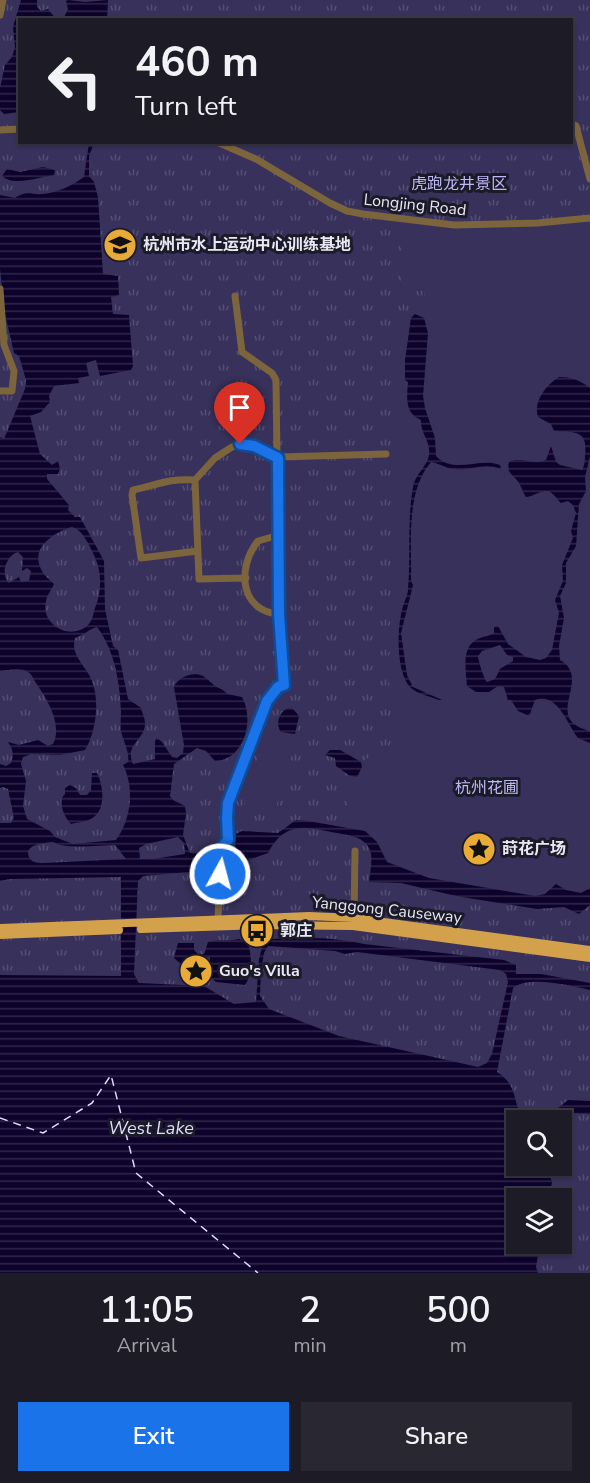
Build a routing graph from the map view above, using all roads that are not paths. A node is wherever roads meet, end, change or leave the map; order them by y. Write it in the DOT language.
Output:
graph roads {
  1 [pos="3,0"];
  2 [pos="0,15"];
  3 [pos="573,124"];
  4 [pos="18,129"];
  5 [pos="0,130"];
  6 [pos="222,144"];
  7 [pos="590,179"];
  8 [pos="590,218"];
  9 [pos="0,289"];
  10 [pos="235,296"];
  11 [pos="0,391"];
  12 [pos="386,454"];
  13 [pos="278,458"];
  14 [pos="195,480"];
  15 [pos="279,535"];
  16 [pos="198,552"];
  17 [pos="246,578"];
  18 [pos="279,614"];
  19 [pos="356,851"];
  20 [pos="354,918"];
  21 [pos="218,919"];
  22 [pos="142,926"];
  23 [pos="0,928"];
  24 [pos="108,928"];
  25 [pos="0,935"];
  26 [pos="590,950"];
  27 [pos="590,958"];
  1 -- 2 [label="street"];
  3 -- 7 [label="street"];
  4 -- 5 [label="street"];
  6 -- 8 [label="street, Longjing Road"];
  9 -- 11 [label="street"];
  10 -- 13 [label="street"];
  12 -- 13 [label="street"];
  13 -- 14 [label="street"];
  13 -- 15 [label="street"];
  14 -- 16 [label="street"];
  14 -- 16 [label="street"];
  15 -- 17 [label="street"];
  15 -- 18 [label="street"];
  16 -- 17 [label="street"];
  17 -- 18 [label="street"];
  18 -- 21 [label="street"];
  19 -- 20 [label="street"];
  20 -- 21 [label="main road, Yanggong Causeway"];
  20 -- 26 [label="main road, Yanggong Causeway"];
  21 -- 22 [label="main road, Yanggong Causeway"];
  22 -- 24 [label="main road, Yanggong Causeway"];
  22 -- 27 [label="main road, Yanggong Causeway"];
  23 -- 24 [label="main road, Yanggong Causeway"];
  24 -- 25 [label="main road, Yanggong Causeway"];
}
